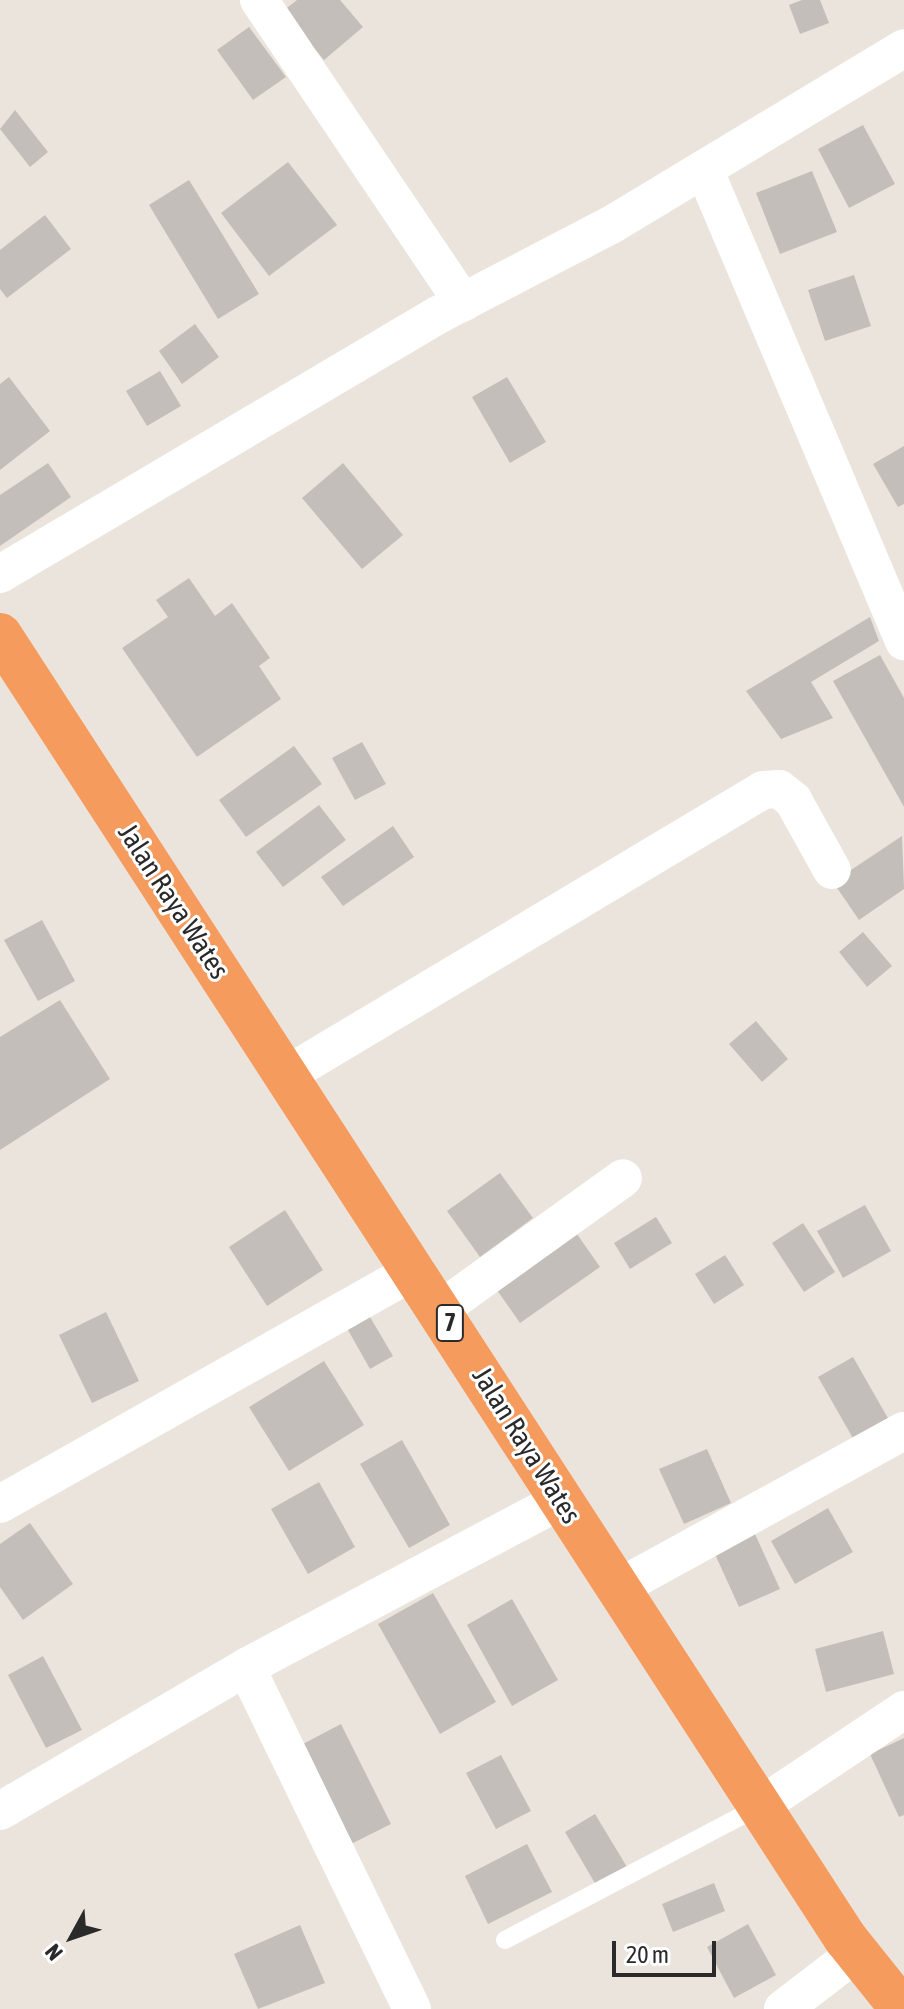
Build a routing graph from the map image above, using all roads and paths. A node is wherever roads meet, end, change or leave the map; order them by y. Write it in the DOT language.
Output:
graph roads {
  1 [pos="259,0"];
  2 [pos="904,48"];
  3 [pos="704,169"];
  4 [pos="463,303"];
  5 [pos="0,574"];
  6 [pos="0,635"];
  7 [pos="904,641"];
  8 [pos="832,870"];
  9 [pos="288,1074"];
  10 [pos="623,1178"];
  11 [pos="416,1270"];
  12 [pos="441,1309"];
  13 [pos="904,1431"];
  14 [pos="562,1500"];
  15 [pos="0,1504"];
  16 [pos="618,1588"];
  17 [pos="246,1667"];
  18 [pos="904,1710"];
  19 [pos="760,1806"];
  20 [pos="0,1811"];
  21 [pos="505,1940"];
  22 [pos="856,1953"];
  23 [pos="412,2009"];
  24 [pos="783,2009"];
  25 [pos="902,2009"];
  1 -- 4 [label="street"];
  2 -- 3 [label="street"];
  3 -- 4 [label="street"];
  3 -- 7 [label="street"];
  4 -- 5 [label="street"];
  6 -- 9 [label="highway, Jalan Raya Wates / 7"];
  8 -- 9 [label="street"];
  9 -- 11 [label="highway, Jalan Raya Wates / 7"];
  10 -- 12 [label="street"];
  11 -- 12 [label="highway, Jalan Raya Wates / 7"];
  11 -- 15 [label="street"];
  12 -- 14 [label="highway, Jalan Raya Wates / 7"];
  13 -- 16 [label="street"];
  14 -- 16 [label="highway, Jalan Raya Wates / 7"];
  14 -- 17 [label="street"];
  16 -- 19 [label="highway, Jalan Raya Wates / 7"];
  17 -- 20 [label="street"];
  17 -- 23 [label="street"];
  18 -- 19 [label="street"];
  19 -- 21 [label="lane"];
  19 -- 22 [label="highway, Jalan Raya Wates / 7"];
  22 -- 24 [label="street"];
  22 -- 25 [label="highway, Jalan Raya Wates / 7"];
}
